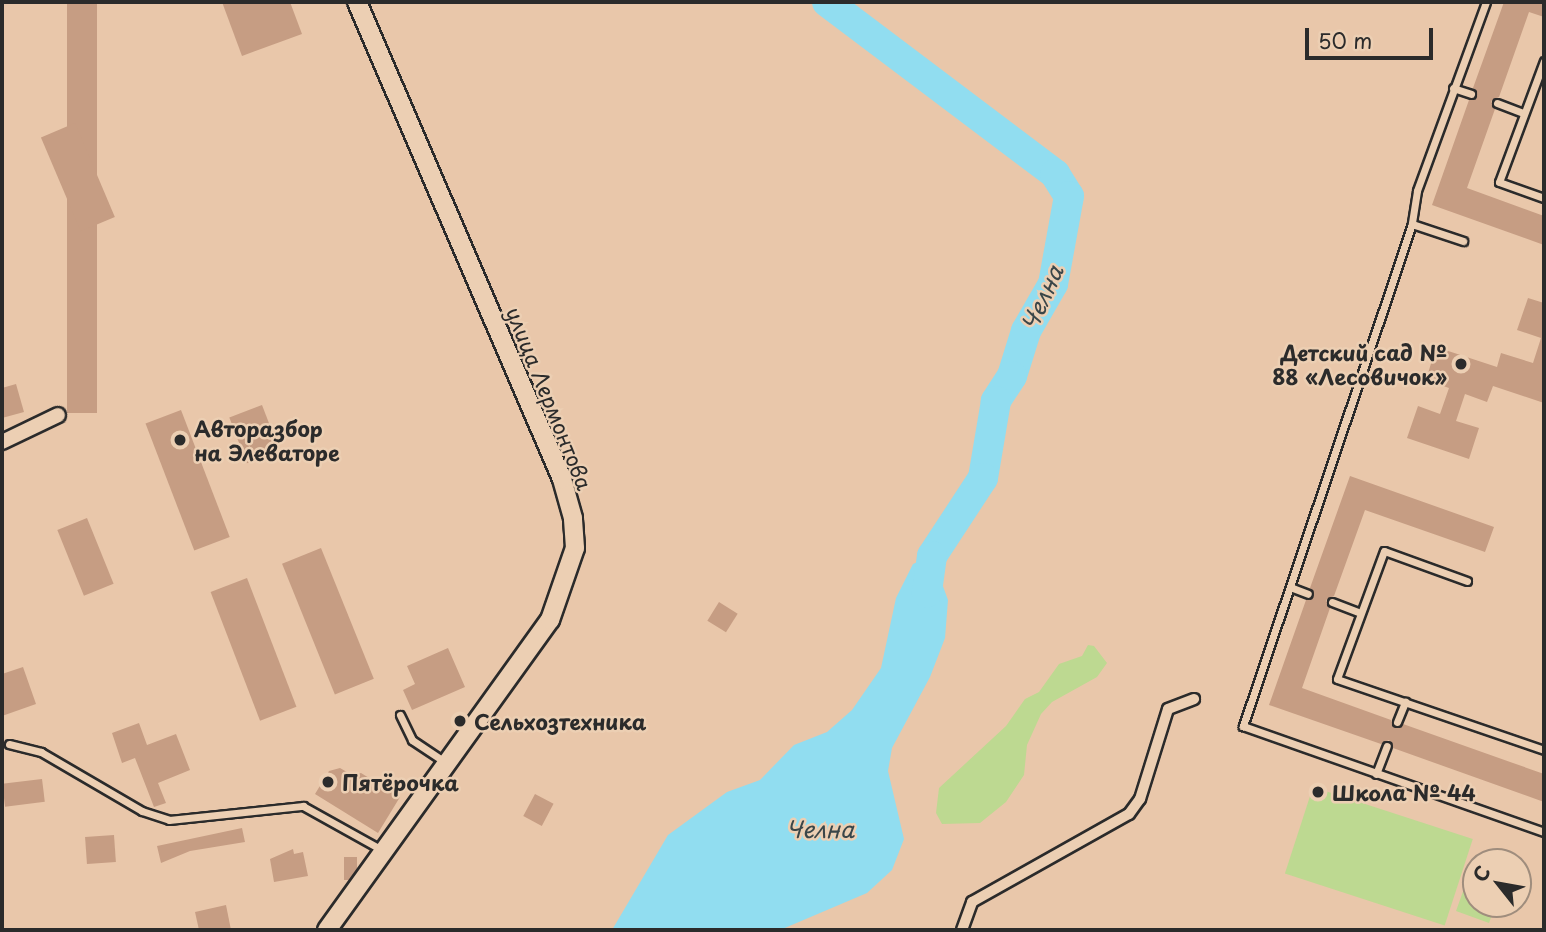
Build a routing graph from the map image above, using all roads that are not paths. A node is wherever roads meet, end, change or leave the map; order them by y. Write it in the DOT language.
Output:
graph roads {
  1 [pos="357,2"];
  2 [pos="1486,2"];
  3 [pos="1544,61"];
  4 [pos="1453,88"];
  5 [pos="1471,94"];
  6 [pos="1497,103"];
  7 [pos="1523,113"];
  8 [pos="1544,198"];
  9 [pos="1412,224"];
  10 [pos="1463,241"];
  11 [pos="58,415"];
  12 [pos="2,442"];
  13 [pos="1467,581"];
  14 [pos="1290,587"];
  15 [pos="1308,594"];
  16 [pos="1332,602"];
  17 [pos="1360,612"];
  18 [pos="1194,698"];
  19 [pos="1405,702"];
  20 [pos="400,715"];
  21 [pos="1397,722"];
  22 [pos="9,744"];
  23 [pos="1387,746"];
  24 [pos="1544,750"];
  25 [pos="448,764"];
  26 [pos="1376,774"];
  27 [pos="1544,832"];
  28 [pos="386,852"];
  29 [pos="335,927"];
  30 [pos="962,930"];
  1 -- 25 [label="street, улица Лермонтова"];
  2 -- 4 [label="lane"];
  3 -- 7 [label="lane"];
  4 -- 5 [label="lane"];
  4 -- 9 [label="lane"];
  6 -- 7 [label="lane"];
  7 -- 8 [label="lane"];
  9 -- 10 [label="lane"];
  9 -- 14 [label="lane"];
  11 -- 12 [label="street"];
  13 -- 17 [label="lane"];
  14 -- 15 [label="lane"];
  14 -- 26 [label="lane"];
  16 -- 17 [label="lane"];
  17 -- 19 [label="lane"];
  18 -- 30 [label="street"];
  19 -- 21 [label="lane"];
  19 -- 24 [label="lane"];
  20 -- 25 [label="lane"];
  22 -- 28 [label="lane"];
  23 -- 26 [label="lane"];
  25 -- 28 [label="street, улица Лермонтова"];
  26 -- 27 [label="lane"];
  28 -- 29 [label="street, улица Лермонтова"];
}
